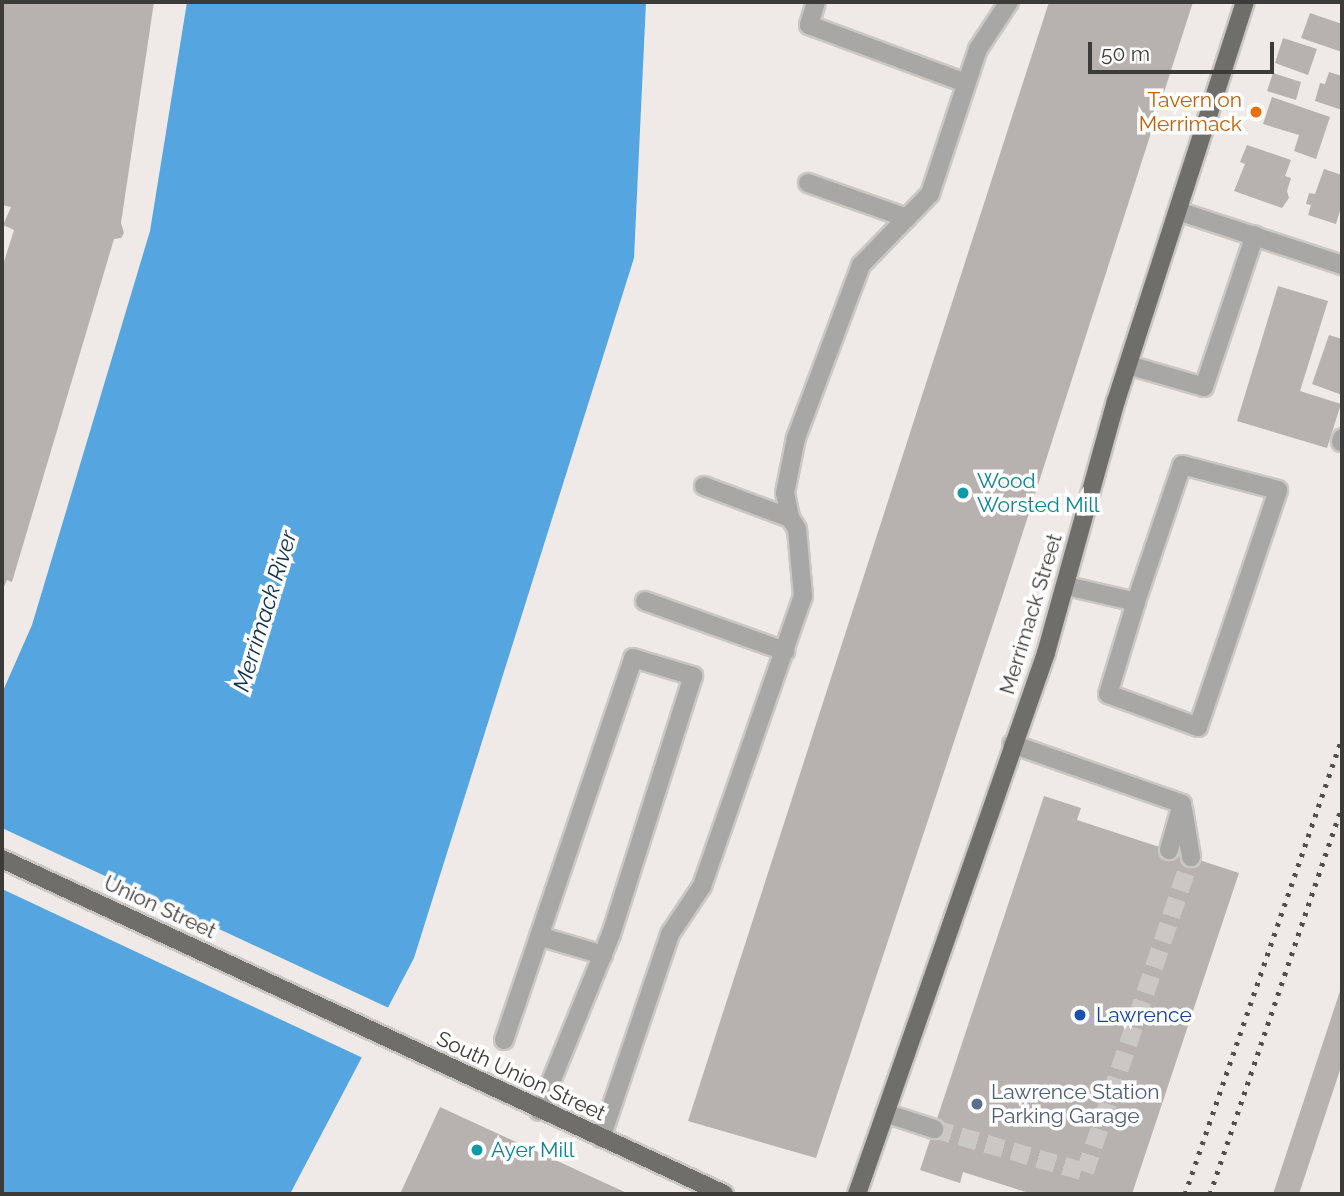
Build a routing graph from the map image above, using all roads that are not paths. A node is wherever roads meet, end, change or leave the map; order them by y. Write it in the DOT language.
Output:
graph roads {
  1 [pos="816,2"];
  2 [pos="1009,2"];
  3 [pos="1245,2"];
  4 [pos="966,83"];
  5 [pos="808,183"];
  6 [pos="1178,211"];
  7 [pos="907,218"];
  8 [pos="1255,235"];
  9 [pos="1342,265"];
  10 [pos="1128,365"];
  11 [pos="704,486"];
  12 [pos="790,518"];
  13 [pos="1067,586"];
  14 [pos="645,601"];
  15 [pos="1136,602"];
  16 [pos="785,651"];
  17 [pos="1012,744"];
  18 [pos="1182,804"];
  19 [pos="1170,850"];
  20 [pos="1191,857"];
  21 [pos="2,859"];
  22 [pos="539,936"];
  23 [pos="603,955"];
  24 [pos="299,998"];
  25 [pos="504,1040"];
  26 [pos="539,1111"];
  27 [pos="885,1113"];
  28 [pos="934,1129"];
  29 [pos="601,1139"];
  30 [pos="724,1194"];
  31 [pos="857,1194"];
  1 -- 4 [label="lane"];
  2 -- 4 [label="lane"];
  3 -- 6 [label="main road, Merrimack Street"];
  4 -- 7 [label="lane"];
  5 -- 7 [label="lane"];
  6 -- 8 [label="lane"];
  6 -- 10 [label="main road, Merrimack Street"];
  7 -- 12 [label="lane"];
  8 -- 9 [label="lane"];
  8 -- 10 [label="lane"];
  10 -- 13 [label="main road, Merrimack Street"];
  11 -- 12 [label="lane"];
  12 -- 16 [label="lane"];
  13 -- 15 [label="lane"];
  13 -- 17 [label="main road, Merrimack Street"];
  14 -- 16 [label="lane"];
  15 -- 15 [label="lane"];
  16 -- 29 [label="lane"];
  17 -- 18 [label="lane"];
  17 -- 27 [label="main road, Merrimack Street"];
  18 -- 19 [label="lane"];
  18 -- 20 [label="lane"];
  21 -- 24 [label="main road, Union Street"];
  22 -- 23 [label="lane"];
  22 -- 23 [label="lane"];
  22 -- 25 [label="lane"];
  23 -- 26 [label="lane"];
  24 -- 26 [label="main road, South Union Street"];
  26 -- 29 [label="main road, South Union Street"];
  27 -- 28 [label="lane"];
  27 -- 31 [label="main road, Merrimack Street"];
  29 -- 30 [label="main road, South Union Street"];
}
